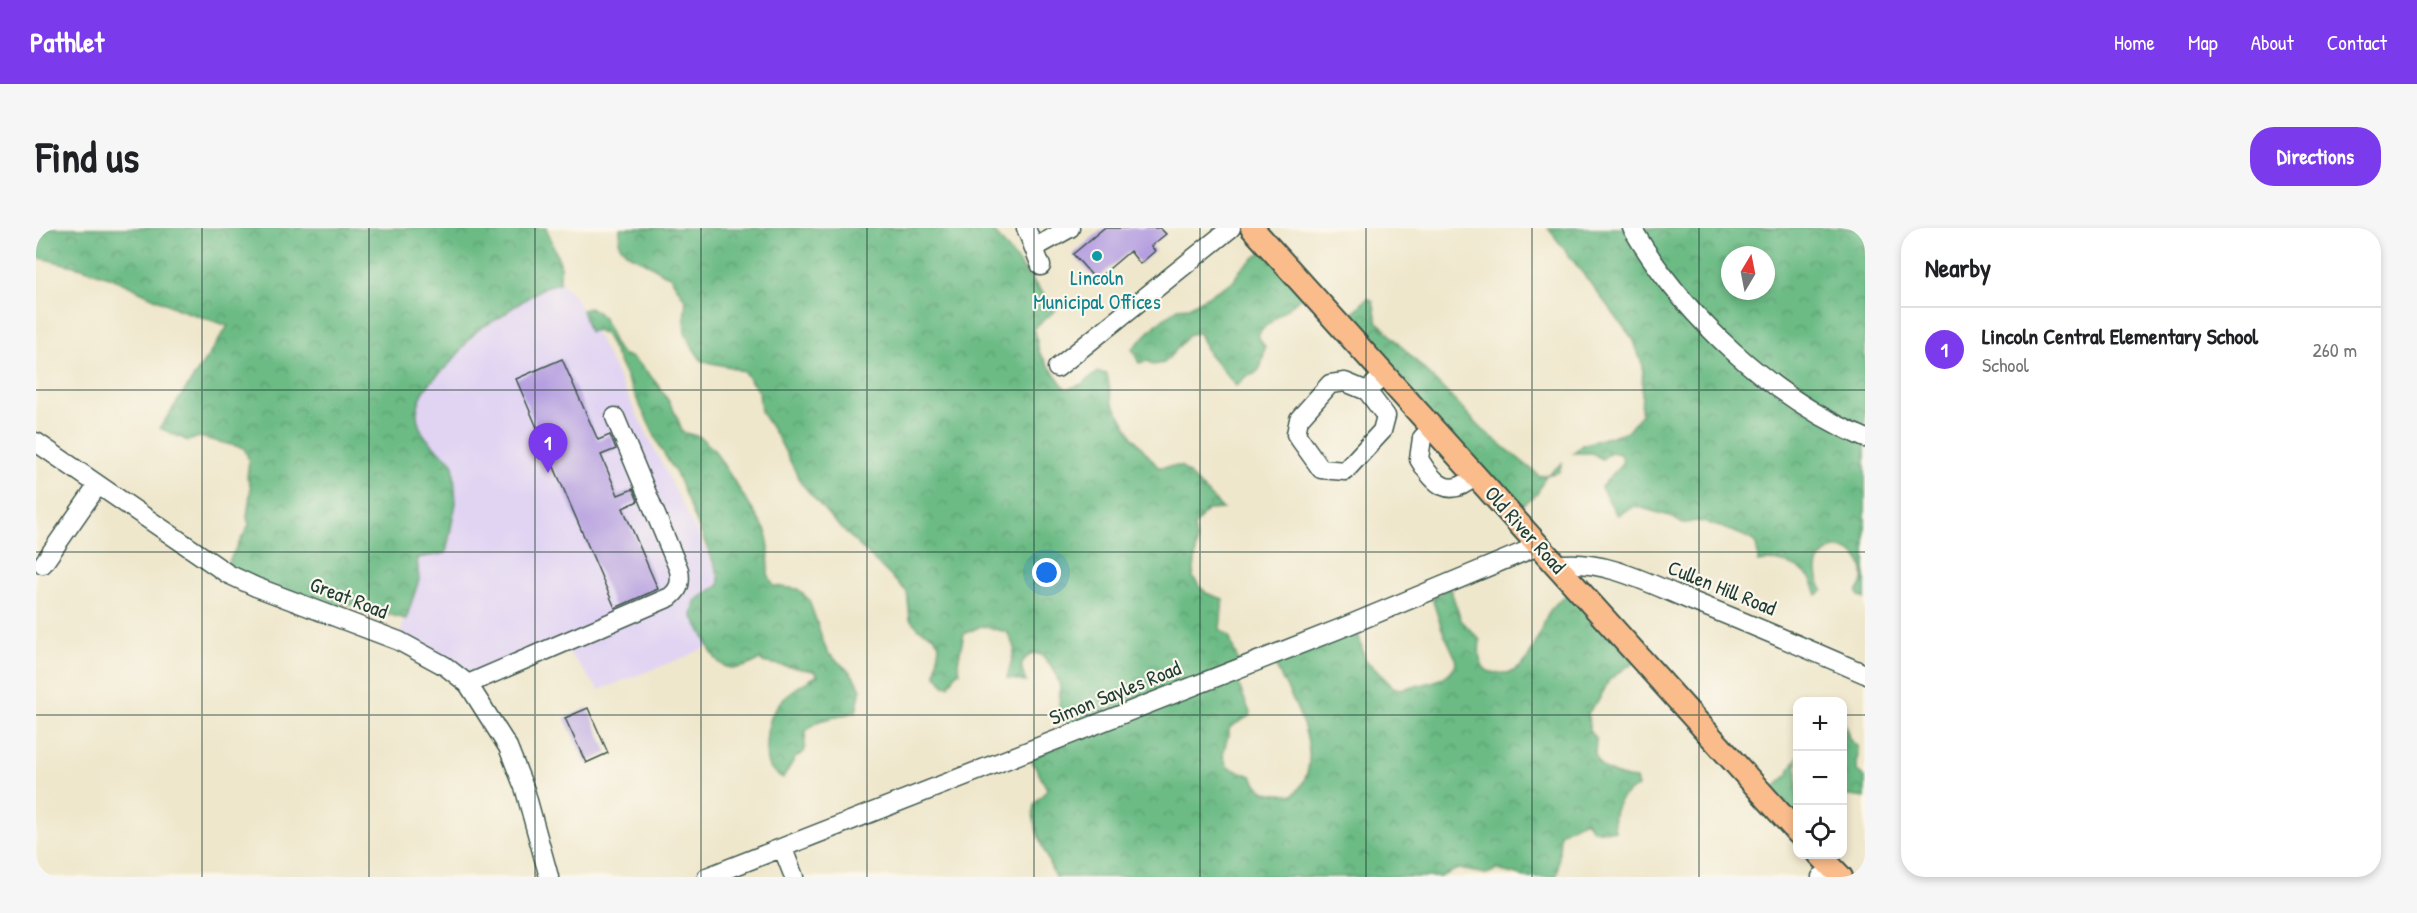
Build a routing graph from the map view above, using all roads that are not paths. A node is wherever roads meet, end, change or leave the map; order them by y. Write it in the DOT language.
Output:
graph roads {
  1 [pos="1026,228"];
  2 [pos="1070,228"];
  3 [pos="1231,228"];
  4 [pos="1252,228"];
  5 [pos="1632,228"];
  6 [pos="1034,248"];
  7 [pos="1041,266"];
  8 [pos="1058,368"];
  9 [pos="1384,375"];
  10 [pos="1367,390"];
  11 [pos="615,417"];
  12 [pos="1432,428"];
  13 [pos="1865,438"];
  14 [pos="36,442"];
  15 [pos="1476,476"];
  16 [pos="98,485"];
  17 [pos="1538,546"];
  18 [pos="43,564"];
  19 [pos="1557,565"];
  20 [pos="1865,674"];
  21 [pos="468,684"];
  22 [pos="1793,829"];
  23 [pos="783,849"];
  24 [pos="549,877"];
  25 [pos="707,877"];
  26 [pos="794,877"];
  1 -- 6 [label="street"];
  2 -- 6 [label="street"];
  3 -- 8 [label="street"];
  4 -- 9 [label="main road, Old River Road"];
  5 -- 13 [label="street"];
  6 -- 7 [label="street"];
  9 -- 10 [label="street"];
  9 -- 12 [label="main road, Old River Road"];
  10 -- 10 [label="street"];
  11 -- 21 [label="street"];
  12 -- 15 [label="main road, Old River Road"];
  12 -- 15 [label="street"];
  14 -- 16 [label="street, Great Road"];
  15 -- 17 [label="main road, Old River Road"];
  16 -- 18 [label="street"];
  16 -- 21 [label="street, Great Road"];
  17 -- 19 [label="main road, Old River Road"];
  17 -- 23 [label="street, Simon Sayles Road"];
  19 -- 20 [label="street, Cullen Hill Road"];
  19 -- 22 [label="main road, Old River Road"];
  21 -- 24 [label="street, Great Road"];
  23 -- 25 [label="street, Simon Sayles Road"];
  23 -- 26 [label="street"];
}
